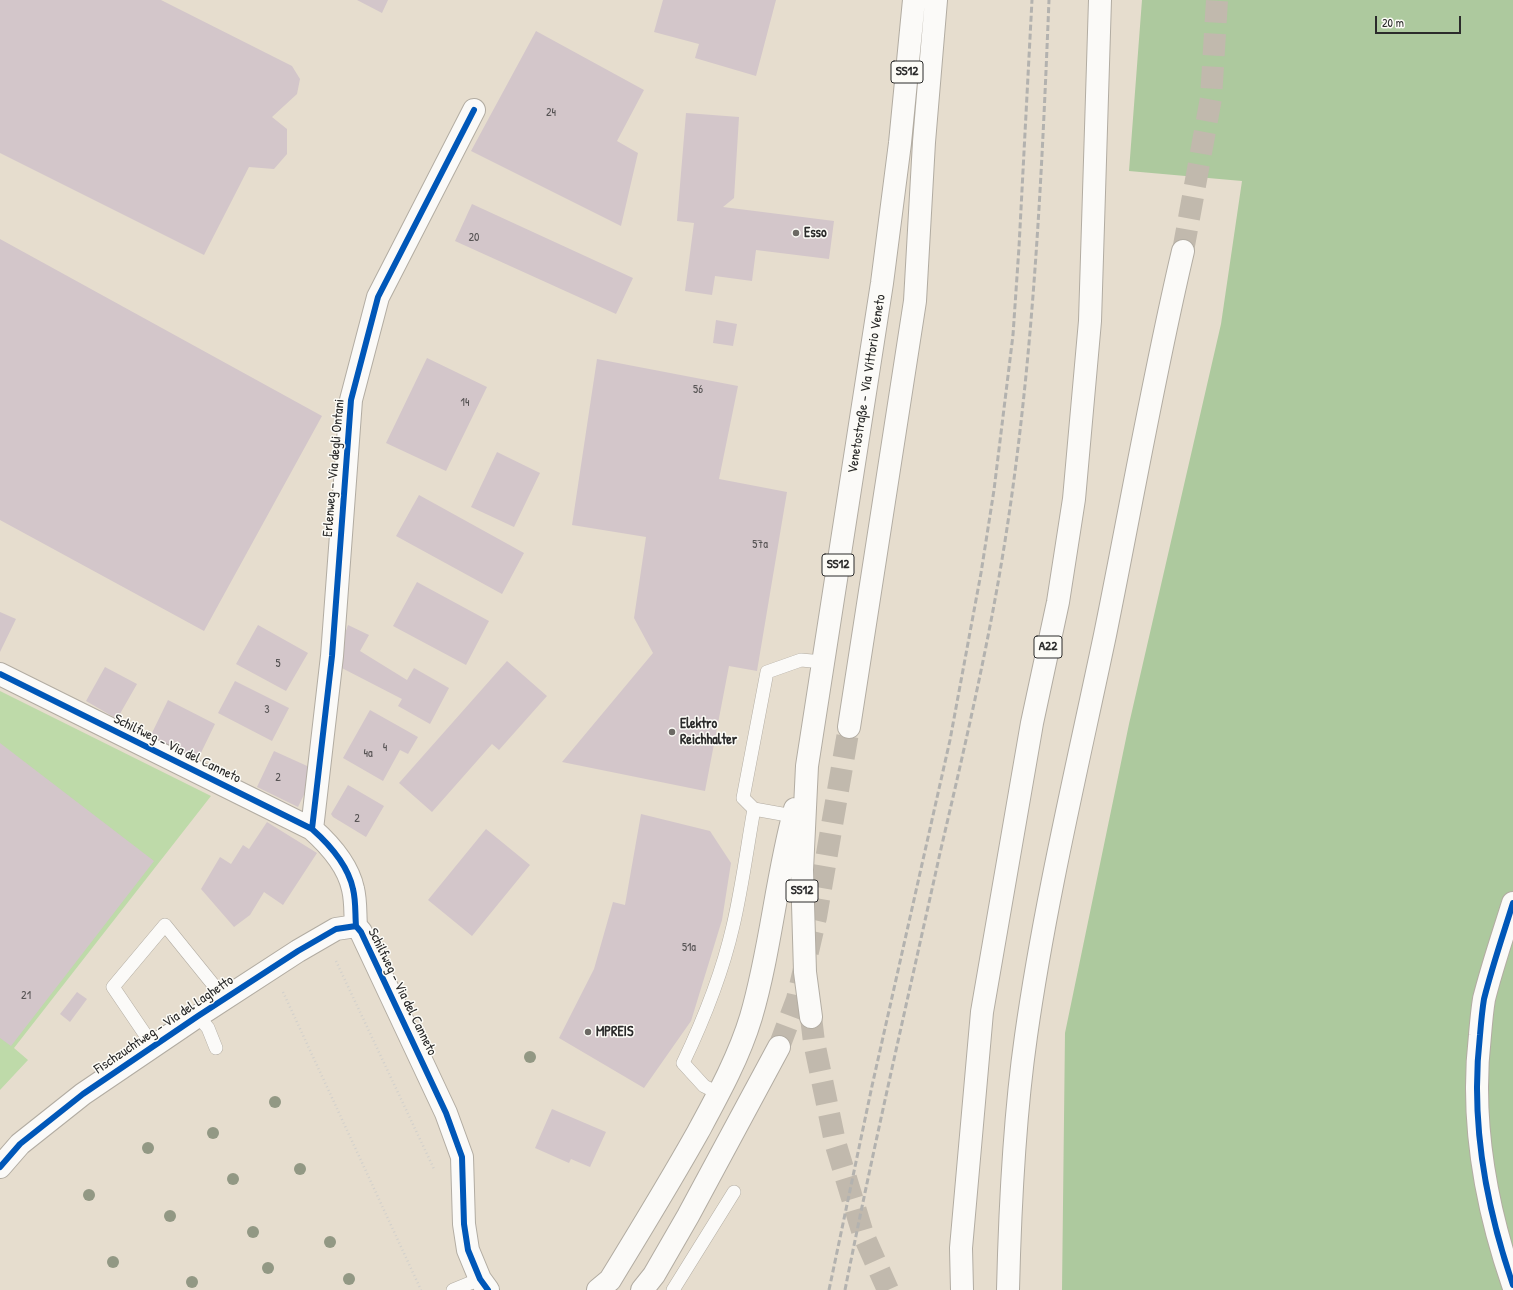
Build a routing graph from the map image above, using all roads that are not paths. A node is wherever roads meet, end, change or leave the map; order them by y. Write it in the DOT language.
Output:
graph roads {
  1 [pos="914,0"];
  2 [pos="936,0"];
  3 [pos="1100,0"];
  4 [pos="474,110"];
  5 [pos="1182,251"];
  6 [pos="823,662"];
  7 [pos="0,674"];
  8 [pos="849,727"];
  9 [pos="807,766"];
  10 [pos="754,809"];
  11 [pos="793,816"];
  12 [pos="312,829"];
  13 [pos="1513,903"];
  14 [pos="356,926"];
  15 [pos="224,998"];
  16 [pos="198,1016"];
  17 [pos="811,1017"];
  18 [pos="153,1046"];
  19 [pos="778,1047"];
  20 [pos="216,1048"];
  21 [pos="718,1093"];
  22 [pos="0,1166"];
  23 [pos="734,1192"];
  24 [pos="484,1284"];
  25 [pos="1513,1285"];
  26 [pos="454,1290"];
  27 [pos="598,1290"];
  28 [pos="642,1290"];
  29 [pos="673,1290"];
  30 [pos="962,1290"];
  31 [pos="1008,1290"];
  1 -- 6 [label="main road, Venetostraße - Via Vittorio Veneto / SS12"];
  2 -- 8 [label="main road"];
  3 -- 30 [label="main road, A22"];
  4 -- 12 [label="main road, Erlenweg - Via degli Ontani"];
  5 -- 31 [label="main road"];
  6 -- 9 [label="main road, Venetostraße - Via Vittorio Veneto / SS12"];
  6 -- 10 [label="lane"];
  7 -- 12 [label="main road, Schilfweg - Via del Canneto"];
  9 -- 11 [label="main road"];
  9 -- 17 [label="main road, SS12"];
  10 -- 11 [label="lane"];
  10 -- 21 [label="lane"];
  11 -- 21 [label="main road"];
  12 -- 14 [label="main road, Schilfweg - Via del Canneto"];
  13 -- 25 [label="main road"];
  14 -- 15 [label="main road, Fischzuchtweg - Via del Laghetto"];
  14 -- 24 [label="main road, Schilfweg - Via del Canneto"];
  15 -- 16 [label="main road, Fischzuchtweg - Via del Laghetto"];
  15 -- 18 [label="lane"];
  16 -- 18 [label="main road, Fischzuchtweg - Via del Laghetto"];
  16 -- 20 [label="lane"];
  18 -- 22 [label="main road, Fischzuchtweg - Via del Laghetto"];
  19 -- 28 [label="main road"];
  21 -- 27 [label="main road"];
  23 -- 29 [label="lane"];
  24 -- 26 [label="lane"];
}
